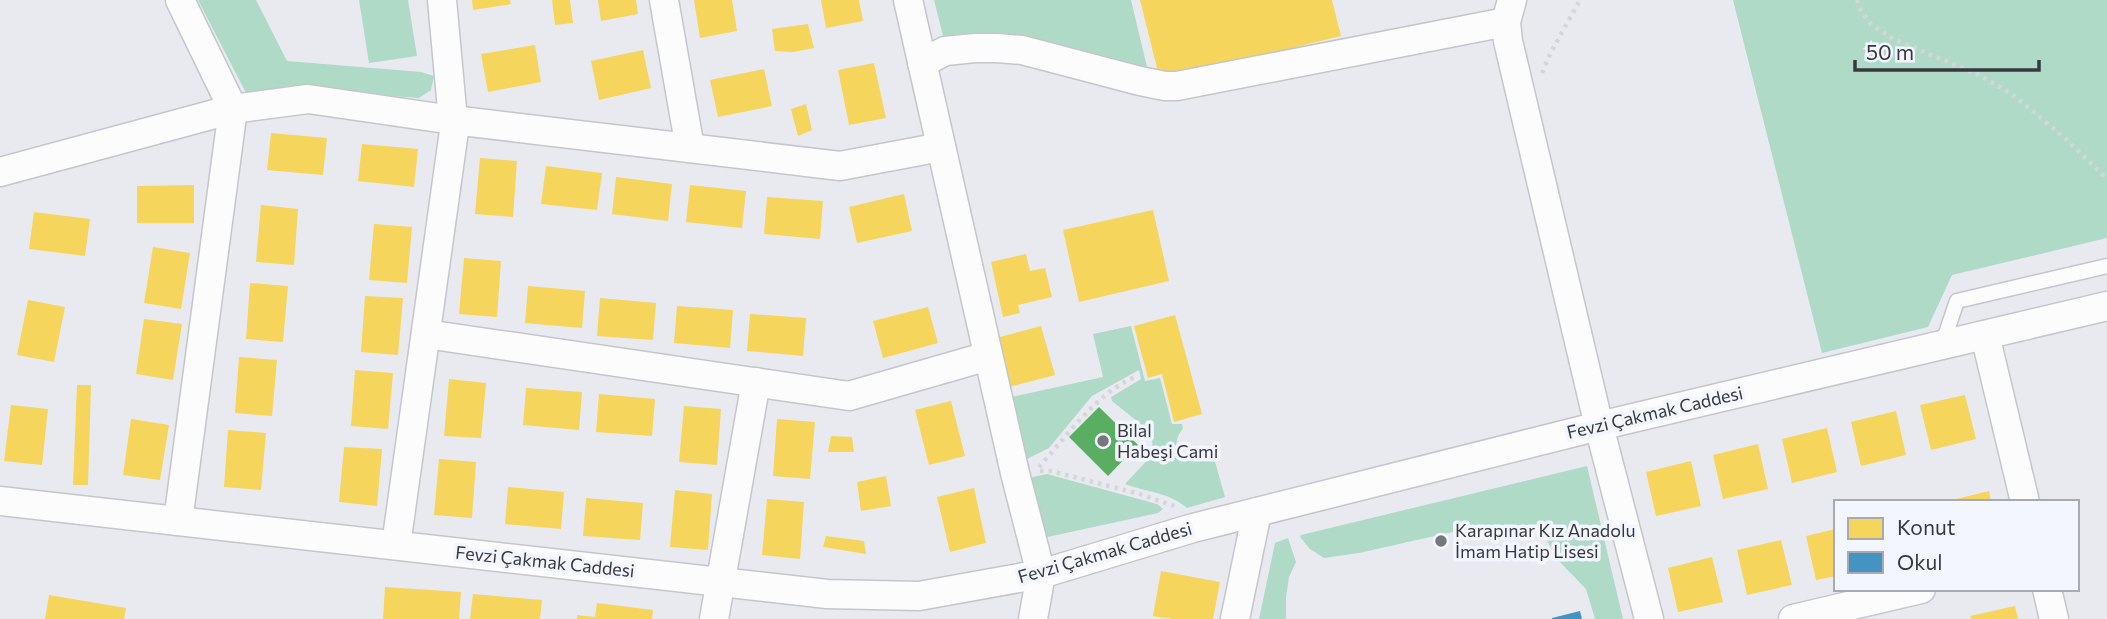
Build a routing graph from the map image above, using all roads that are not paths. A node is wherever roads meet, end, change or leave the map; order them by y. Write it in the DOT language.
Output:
graph roads {
  1 [pos="180,0"];
  2 [pos="442,0"];
  3 [pos="664,0"];
  4 [pos="908,0"];
  5 [pos="1509,11"];
  6 [pos="922,63"];
  7 [pos="233,110"];
  8 [pos="453,120"];
  9 [pos="941,147"];
  10 [pos="691,148"];
  11 [pos="0,175"];
  12 [pos="2107,266"];
  13 [pos="2107,306"];
  14 [pos="426,334"];
  15 [pos="1985,335"];
  16 [pos="1942,345"];
  17 [pos="988,356"];
  18 [pos="756,382"];
  19 [pos="1599,426"];
  20 [pos="2025,500"];
  21 [pos="0,501"];
  22 [pos="1257,512"];
  23 [pos="178,521"];
  24 [pos="396,545"];
  25 [pos="1041,574"];
  26 [pos="720,582"];
  27 [pos="1912,591"];
  28 [pos="2047,591"];
  29 [pos="714,619"];
  30 [pos="1033,619"];
  31 [pos="1235,619"];
  32 [pos="1649,619"];
  33 [pos="1793,619"];
  34 [pos="2054,619"];
  1 -- 7 [label="street"];
  2 -- 8 [label="street"];
  3 -- 10 [label="street"];
  4 -- 6 [label="street"];
  5 -- 6 [label="street"];
  5 -- 19 [label="street"];
  6 -- 9 [label="street"];
  7 -- 8 [label="street"];
  7 -- 11 [label="street"];
  7 -- 23 [label="street"];
  8 -- 10 [label="street"];
  8 -- 14 [label="street"];
  9 -- 10 [label="street"];
  9 -- 17 [label="street"];
  12 -- 16 [label="lane"];
  13 -- 15 [label="street, Fevzi Çakmak Caddesi"];
  14 -- 18 [label="street"];
  14 -- 24 [label="street"];
  15 -- 16 [label="street, Fevzi Çakmak Caddesi"];
  15 -- 20 [label="street"];
  16 -- 19 [label="street, Fevzi Çakmak Caddesi"];
  17 -- 18 [label="street"];
  17 -- 25 [label="street"];
  18 -- 26 [label="street"];
  19 -- 22 [label="street, Fevzi Çakmak Caddesi"];
  19 -- 32 [label="street"];
  21 -- 23 [label="street, Fevzi Çakmak Caddesi"];
  22 -- 25 [label="street, Fevzi Çakmak Caddesi"];
  22 -- 31 [label="street"];
  23 -- 24 [label="street, Fevzi Çakmak Caddesi"];
  24 -- 26 [label="street, Fevzi Çakmak Caddesi"];
  25 -- 26 [label="street, Fevzi Çakmak Caddesi"];
  25 -- 30 [label="street"];
  26 -- 29 [label="street"];
  27 -- 33 [label="street"];
  28 -- 34 [label="street"];
}
